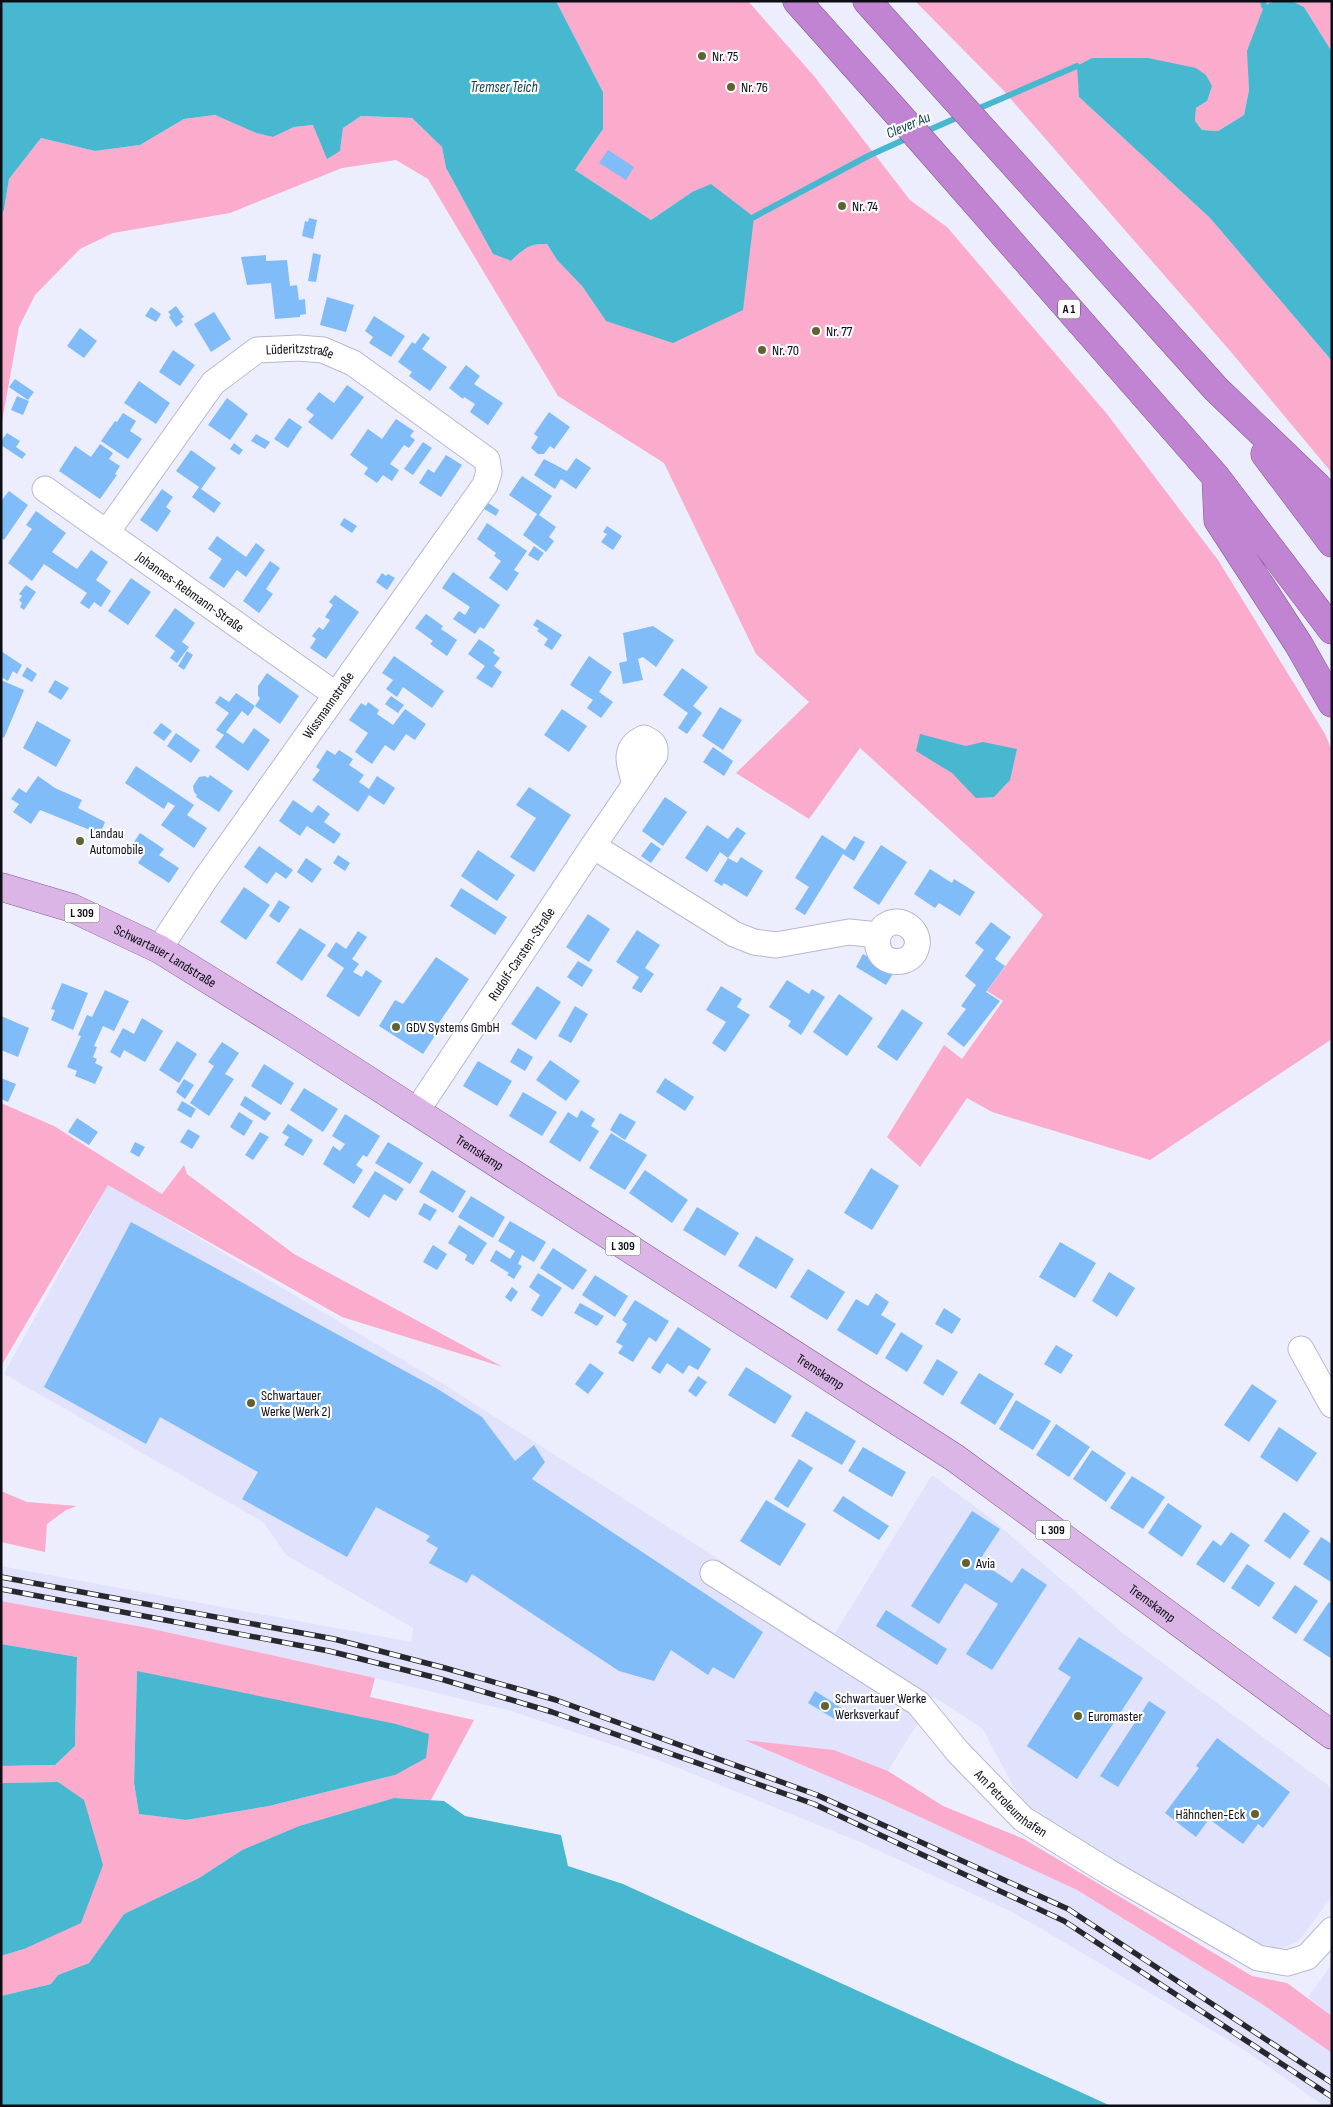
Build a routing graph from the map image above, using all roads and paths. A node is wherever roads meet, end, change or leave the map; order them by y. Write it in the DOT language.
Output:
graph roads {
  1 [pos="797,1"];
  2 [pos="867,1"];
  3 [pos="1216,389"];
  4 [pos="487,460"];
  5 [pos="1216,477"];
  6 [pos="45,489"];
  7 [pos="1332,504"];
  8 [pos="107,532"];
  9 [pos="1332,543"];
  10 [pos="1332,630"];
  11 [pos="335,694"];
  12 [pos="1332,703"];
  13 [pos="635,784"];
  14 [pos="593,846"];
  15 [pos="1,887"];
  16 [pos="878,935"];
  17 [pos="159,949"];
  18 [pos="293,1032"];
  19 [pos="416,1112"];
  20 [pos="1300,1349"];
  21 [pos="1332,1405"];
  22 [pos="713,1573"];
  23 [pos="1332,1735"];
  24 [pos="1332,1930"];
  1 -- 5 [label="highway, A 1"];
  2 -- 3 [label="highway"];
  3 -- 7 [label="highway"];
  3 -- 9 [label="highway"];
  4 -- 8 [label="street, Lüderitzstraße"];
  4 -- 11 [label="street, Wissmannstraße"];
  5 -- 10 [label="highway, A 1"];
  5 -- 12 [label="highway"];
  6 -- 8 [label="street, Johannes-Rebmann-Straße"];
  8 -- 11 [label="street, Johannes-Rebmann-Straße"];
  11 -- 17 [label="street, Wissmannstraße"];
  13 -- 14 [label="street, Rudolf-Carsten-Straße"];
  14 -- 16 [label="street"];
  14 -- 19 [label="street, Rudolf-Carsten-Straße"];
  15 -- 17 [label="main road, Schwartauer Landstraße / L 309"];
  17 -- 18 [label="main road, Schwartauer Landstraße / L 309"];
  18 -- 19 [label="main road, Tremskamp / L 309"];
  19 -- 23 [label="main road, Tremskamp / L 309"];
  20 -- 21 [label="street"];
  22 -- 24 [label="street, Am Petroleumhafen"];
}
